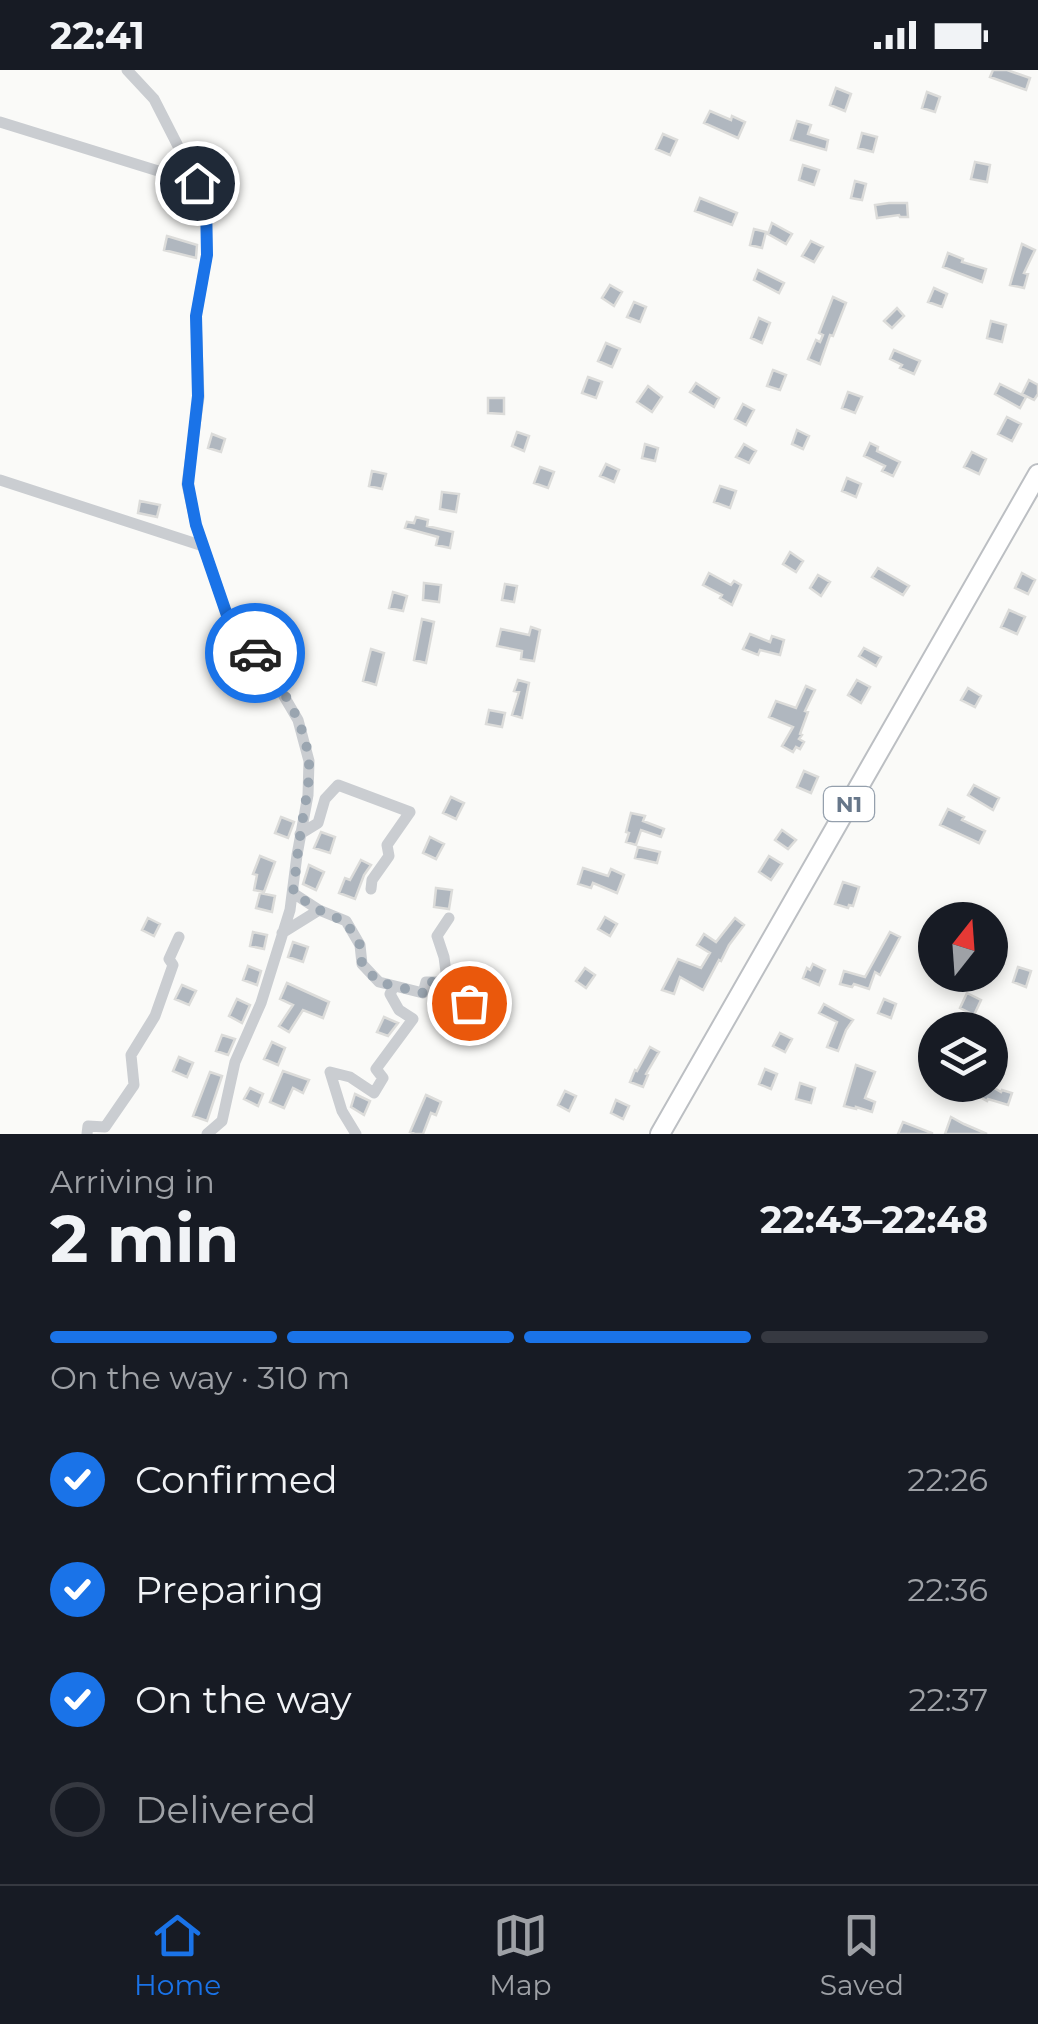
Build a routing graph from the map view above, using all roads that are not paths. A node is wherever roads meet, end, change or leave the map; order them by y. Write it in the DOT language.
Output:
graph roads {
  1 [pos="127,70"];
  2 [pos="0,122"];
  3 [pos="197,183"];
  4 [pos="1038,474"];
  5 [pos="0,480"];
  6 [pos="203,546"];
  7 [pos="300,834"];
  8 [pos="371,889"];
  9 [pos="293,893"];
  10 [pos="319,910"];
  11 [pos="449,918"];
  12 [pos="282,932"];
  13 [pos="179,937"];
  14 [pos="394,986"];
  15 [pos="448,987"];
  16 [pos="480,1019"];
  17 [pos="222,1129"];
  18 [pos="87,1134"];
  19 [pos="207,1134"];
  20 [pos="356,1134"];
  21 [pos="660,1134"];
  1 -- 3 [label="street"];
  2 -- 3 [label="street"];
  3 -- 6 [label="street"];
  4 -- 21 [label="highway, N1"];
  5 -- 6 [label="street"];
  6 -- 7 [label="street"];
  7 -- 8 [label="street"];
  7 -- 9 [label="street"];
  9 -- 10 [label="street"];
  9 -- 12 [label="street"];
  10 -- 12 [label="street"];
  10 -- 14 [label="street"];
  11 -- 15 [label="street"];
  12 -- 17 [label="street"];
  13 -- 18 [label="street"];
  14 -- 15 [label="street"];
  14 -- 20 [label="street"];
  15 -- 16 [label="street"];
  17 -- 19 [label="street"];
}
